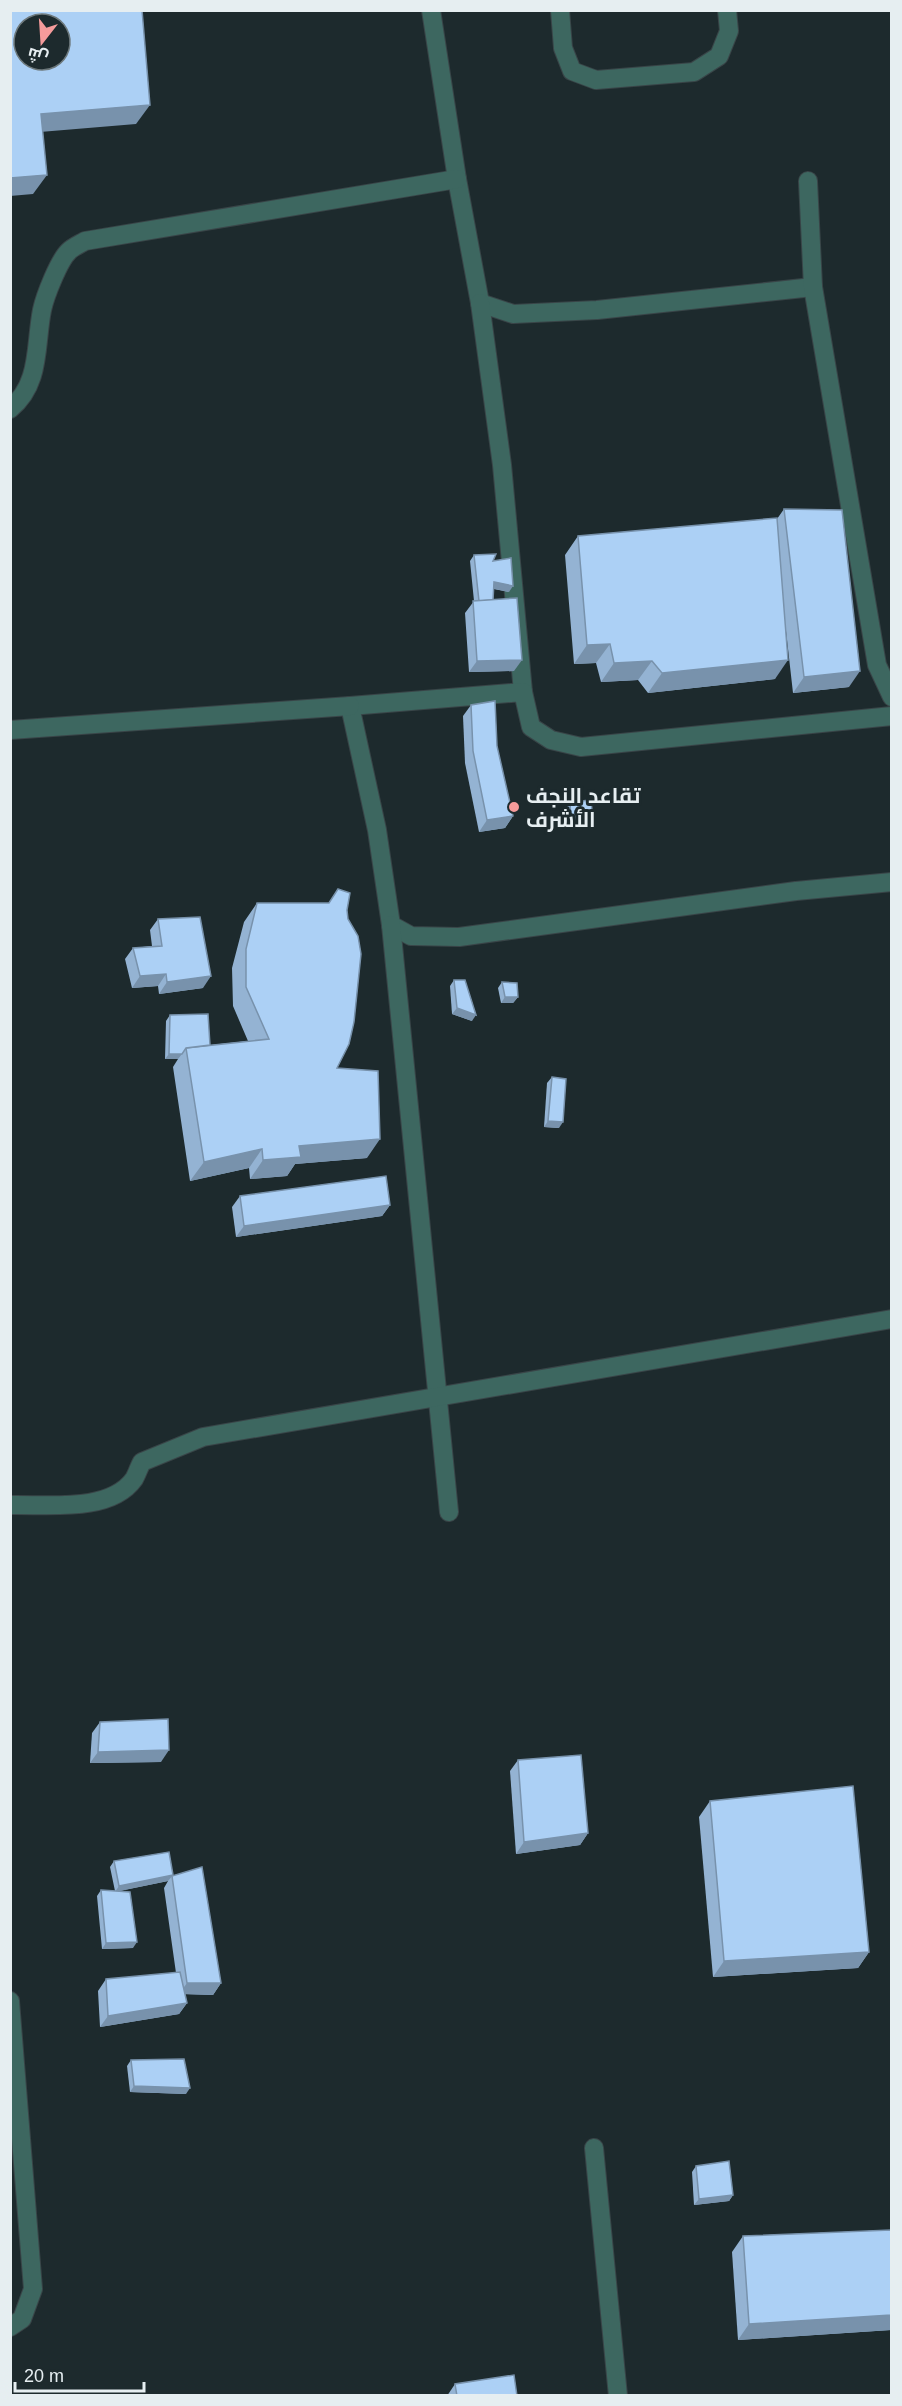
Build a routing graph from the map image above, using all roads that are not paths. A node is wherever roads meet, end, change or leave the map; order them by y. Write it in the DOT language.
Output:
graph roads {
  1 [pos="432,10"];
  2 [pos="560,10"];
  3 [pos="727,10"];
  4 [pos="457,179"];
  5 [pos="808,181"];
  6 [pos="813,286"];
  7 [pos="480,303"];
  8 [pos="10,409"];
  9 [pos="523,692"];
  10 [pos="891,696"];
  11 [pos="350,706"];
  12 [pos="891,716"];
  13 [pos="10,730"];
  14 [pos="891,882"];
  15 [pos="391,925"];
  16 [pos="891,1319"];
  17 [pos="436,1397"];
  18 [pos="10,1505"];
  19 [pos="449,1512"];
  20 [pos="10,2001"];
  21 [pos="594,2148"];
  22 [pos="10,2326"];
  23 [pos="618,2396"];
  1 -- 4 [label="lane"];
  2 -- 3 [label="lane"];
  4 -- 7 [label="lane"];
  4 -- 8 [label="lane"];
  5 -- 6 [label="lane"];
  6 -- 7 [label="lane"];
  6 -- 10 [label="lane"];
  7 -- 9 [label="lane"];
  9 -- 11 [label="lane"];
  9 -- 12 [label="lane"];
  11 -- 13 [label="lane"];
  11 -- 15 [label="lane"];
  14 -- 15 [label="lane"];
  15 -- 17 [label="lane"];
  16 -- 17 [label="lane"];
  17 -- 18 [label="lane"];
  17 -- 19 [label="lane"];
  20 -- 22 [label="lane"];
  21 -- 23 [label="lane"];
}
